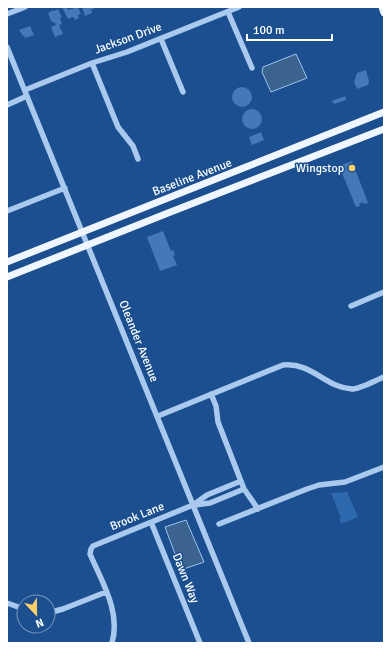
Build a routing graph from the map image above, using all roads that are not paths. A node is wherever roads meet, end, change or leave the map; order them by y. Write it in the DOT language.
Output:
graph roads {
  1 [pos="25,7"];
  2 [pos="239,7"];
  3 [pos="382,7"];
  4 [pos="228,12"];
  5 [pos="384,13"];
  6 [pos="7,14"];
  7 [pos="161,39"];
  8 [pos="7,47"];
  9 [pos="92,63"];
  10 [pos="252,68"];
  11 [pos="25,90"];
  12 [pos="183,92"];
  13 [pos="27,96"];
  14 [pos="7,105"];
  15 [pos="384,112"];
  16 [pos="384,130"];
  17 [pos="138,159"];
  18 [pos="65,188"];
  19 [pos="7,211"];
  20 [pos="82,231"];
  21 [pos="88,244"];
  22 [pos="7,262"];
  23 [pos="7,277"];
  24 [pos="384,292"];
  25 [pos="351,306"];
  26 [pos="384,377"];
  27 [pos="211,394"];
  28 [pos="158,416"];
  29 [pos="384,467"];
  30 [pos="241,481"];
  31 [pos="244,489"];
  32 [pos="217,491"];
  33 [pos="220,499"];
  34 [pos="193,505"];
  35 [pos="258,509"];
  36 [pos="151,522"];
  37 [pos="219,524"];
  38 [pos="106,592"];
  39 [pos="56,611"];
  40 [pos="112,643"];
  41 [pos="200,643"];
  42 [pos="249,643"];
  1 -- 6 [label="street"];
  2 -- 4 [label="street, Jackson Drive"];
  3 -- 5 [label="main road"];
  4 -- 7 [label="street, Jackson Drive"];
  4 -- 10 [label="street"];
  7 -- 9 [label="street, Jackson Drive"];
  7 -- 12 [label="street"];
  8 -- 11 [label="street, Oleander Avenue"];
  9 -- 11 [label="street, Jackson Drive"];
  9 -- 17 [label="street"];
  11 -- 13 [label="street, Oleander Avenue"];
  13 -- 14 [label="street"];
  13 -- 18 [label="street, Oleander Avenue"];
  15 -- 20 [label="main road, Baseline Avenue"];
  16 -- 21 [label="main road, Baseline Avenue"];
  18 -- 19 [label="street"];
  18 -- 20 [label="street, Oleander Avenue"];
  20 -- 21 [label="street, Oleander Avenue"];
  20 -- 22 [label="main road, Baseline Avenue"];
  21 -- 23 [label="main road, Baseline Avenue"];
  21 -- 28 [label="street, Oleander Avenue"];
  24 -- 25 [label="street"];
  26 -- 27 [label="street"];
  27 -- 28 [label="street"];
  27 -- 30 [label="street"];
  28 -- 34 [label="street, Oleander Avenue"];
  29 -- 35 [label="street"];
  30 -- 31 [label="street"];
  30 -- 32 [label="street"];
  31 -- 33 [label="street"];
  31 -- 35 [label="street"];
  32 -- 33 [label="street"];
  32 -- 34 [label="street"];
  33 -- 34 [label="street"];
  34 -- 36 [label="street, Brook Lane"];
  34 -- 42 [label="street, Oleander Avenue"];
  35 -- 37 [label="street"];
  36 -- 38 [label="street, Brook Lane"];
  36 -- 41 [label="street, Dawn Way"];
  38 -- 39 [label="street"];
  38 -- 40 [label="street"];
}
